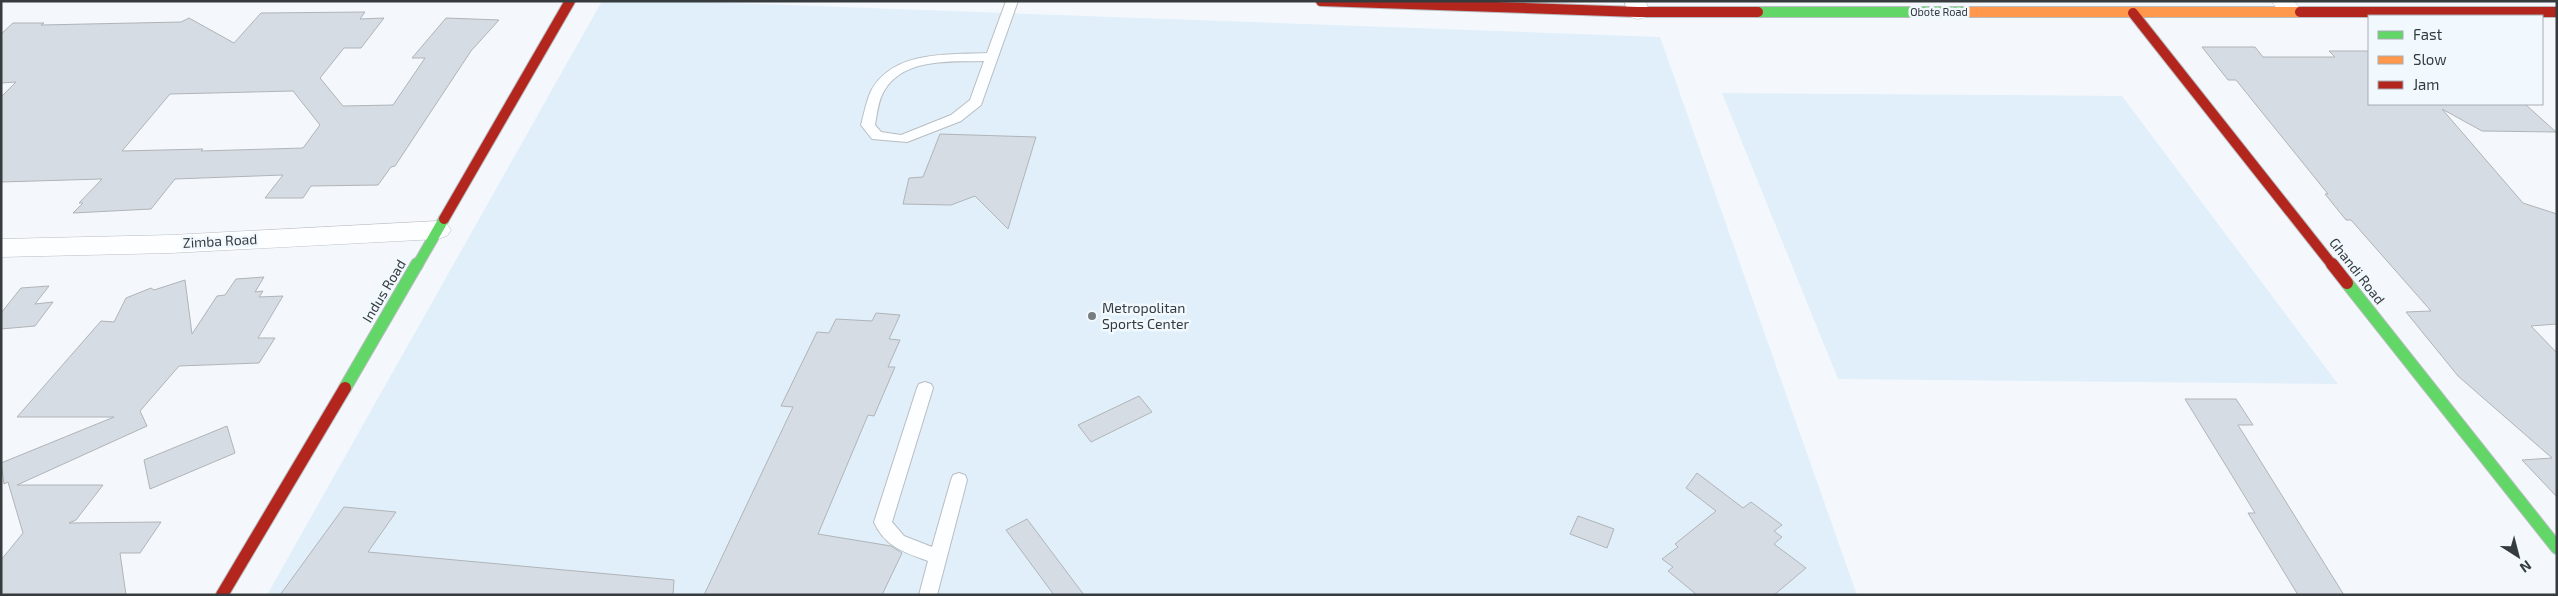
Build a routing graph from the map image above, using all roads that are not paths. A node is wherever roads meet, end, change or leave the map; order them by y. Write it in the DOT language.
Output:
graph roads {
  1 [pos="570,1"];
  2 [pos="1012,1"];
  3 [pos="1321,1"];
  4 [pos="1447,3"];
  5 [pos="1637,6"];
  6 [pos="2286,6"];
  7 [pos="2557,12"];
  8 [pos="2133,13"];
  9 [pos="992,57"];
  10 [pos="438,230"];
  11 [pos="1,248"];
  12 [pos="924,388"];
  13 [pos="959,480"];
  14 [pos="2557,548"];
  15 [pos="938,557"];
  16 [pos="222,595"];
  17 [pos="928,595"];
  1 -- 10 [label="street, Indus Road"];
  2 -- 9 [label="lane"];
  3 -- 4 [label="street, Obote Road"];
  4 -- 5 [label="street, Obote Road"];
  5 -- 8 [label="street, Obote Road"];
  6 -- 7 [label="street, Obote Road"];
  6 -- 8 [label="street, Obote Road"];
  8 -- 14 [label="street, Ghandi Road"];
  9 -- 9 [label="lane"];
  10 -- 11 [label="street, Zimba Road"];
  10 -- 16 [label="street, Indus Road"];
  12 -- 15 [label="lane"];
  13 -- 15 [label="lane"];
  15 -- 17 [label="lane"];
}
